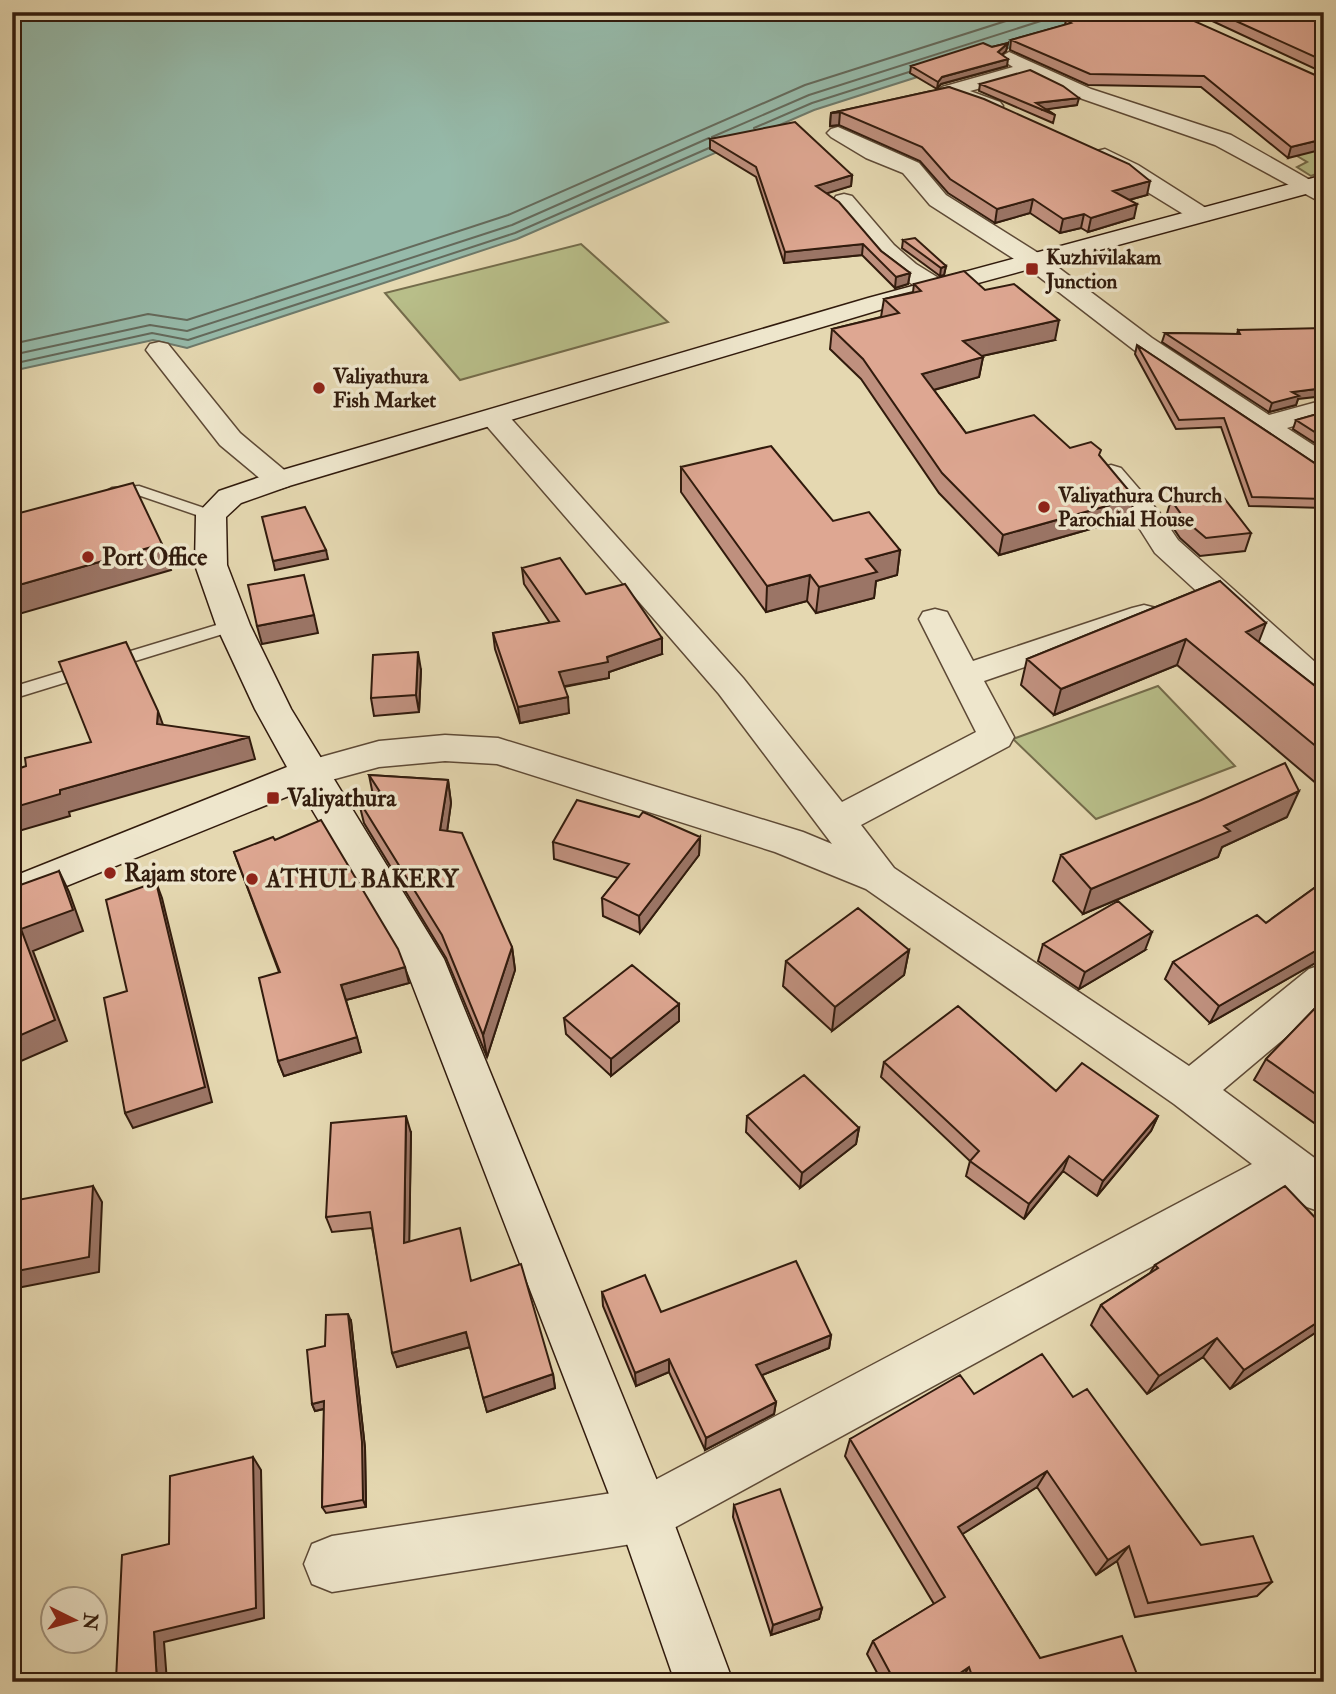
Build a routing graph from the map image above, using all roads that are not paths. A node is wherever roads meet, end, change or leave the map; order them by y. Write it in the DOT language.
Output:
graph roads {
  1 [pos="1004,55"];
  2 [pos="1031,68"];
  3 [pos="1012,115"];
  4 [pos="838,133"];
  5 [pos="1087,146"];
  6 [pos="1317,189"];
  7 [pos="844,201"];
  8 [pos="1201,215"];
  9 [pos="1034,261"];
  10 [pos="936,287"];
  11 [pos="159,351"];
  12 [pos="1324,408"];
  13 [pos="495,418"];
  14 [pos="1263,426"];
  15 [pos="1324,465"];
  16 [pos="1111,474"];
  17 [pos="279,480"];
  18 [pos="95,496"];
  19 [pos="211,515"];
  20 [pos="1216,591"];
  21 [pos="935,618"];
  22 [pos="233,625"];
  23 [pos="964,676"];
  24 [pos="1324,689"];
  25 [pos="12,693"];
  26 [pos="309,773"];
  27 [pos="837,821"];
  28 [pos="880,878"];
  29 [pos="12,893"];
  30 [pos="1324,981"];
  31 [pos="1190,1091"];
  32 [pos="1306,1180"];
  33 [pos="644,1515"];
  34 [pos="332,1564"];
  35 [pos="704,1682"];
  1 -- 2 [label="street"];
  2 -- 3 [label="street"];
  2 -- 6 [label="street"];
  4 -- 9 [label="street"];
  5 -- 8 [label="street"];
  6 -- 8 [label="street"];
  7 -- 10 [label="street"];
  8 -- 9 [label="street"];
  9 -- 10 [label="street"];
  9 -- 14 [label="street"];
  10 -- 13 [label="street"];
  11 -- 17 [label="street"];
  12 -- 14 [label="street"];
  13 -- 17 [label="street"];
  13 -- 27 [label="street"];
  14 -- 15 [label="street"];
  16 -- 20 [label="street"];
  17 -- 19 [label="street"];
  18 -- 19 [label="lane"];
  19 -- 22 [label="street"];
  20 -- 23 [label="street"];
  20 -- 24 [label="street"];
  21 -- 23 [label="street"];
  22 -- 25 [label="lane"];
  22 -- 26 [label="street"];
  23 -- 27 [label="street"];
  26 -- 28 [label="street"];
  26 -- 29 [label="street"];
  26 -- 33 [label="street"];
  27 -- 28 [label="street"];
  28 -- 31 [label="street"];
  30 -- 31 [label="street"];
  31 -- 32 [label="street"];
  32 -- 33 [label="street"];
  33 -- 34 [label="street"];
  33 -- 35 [label="street"];
}
